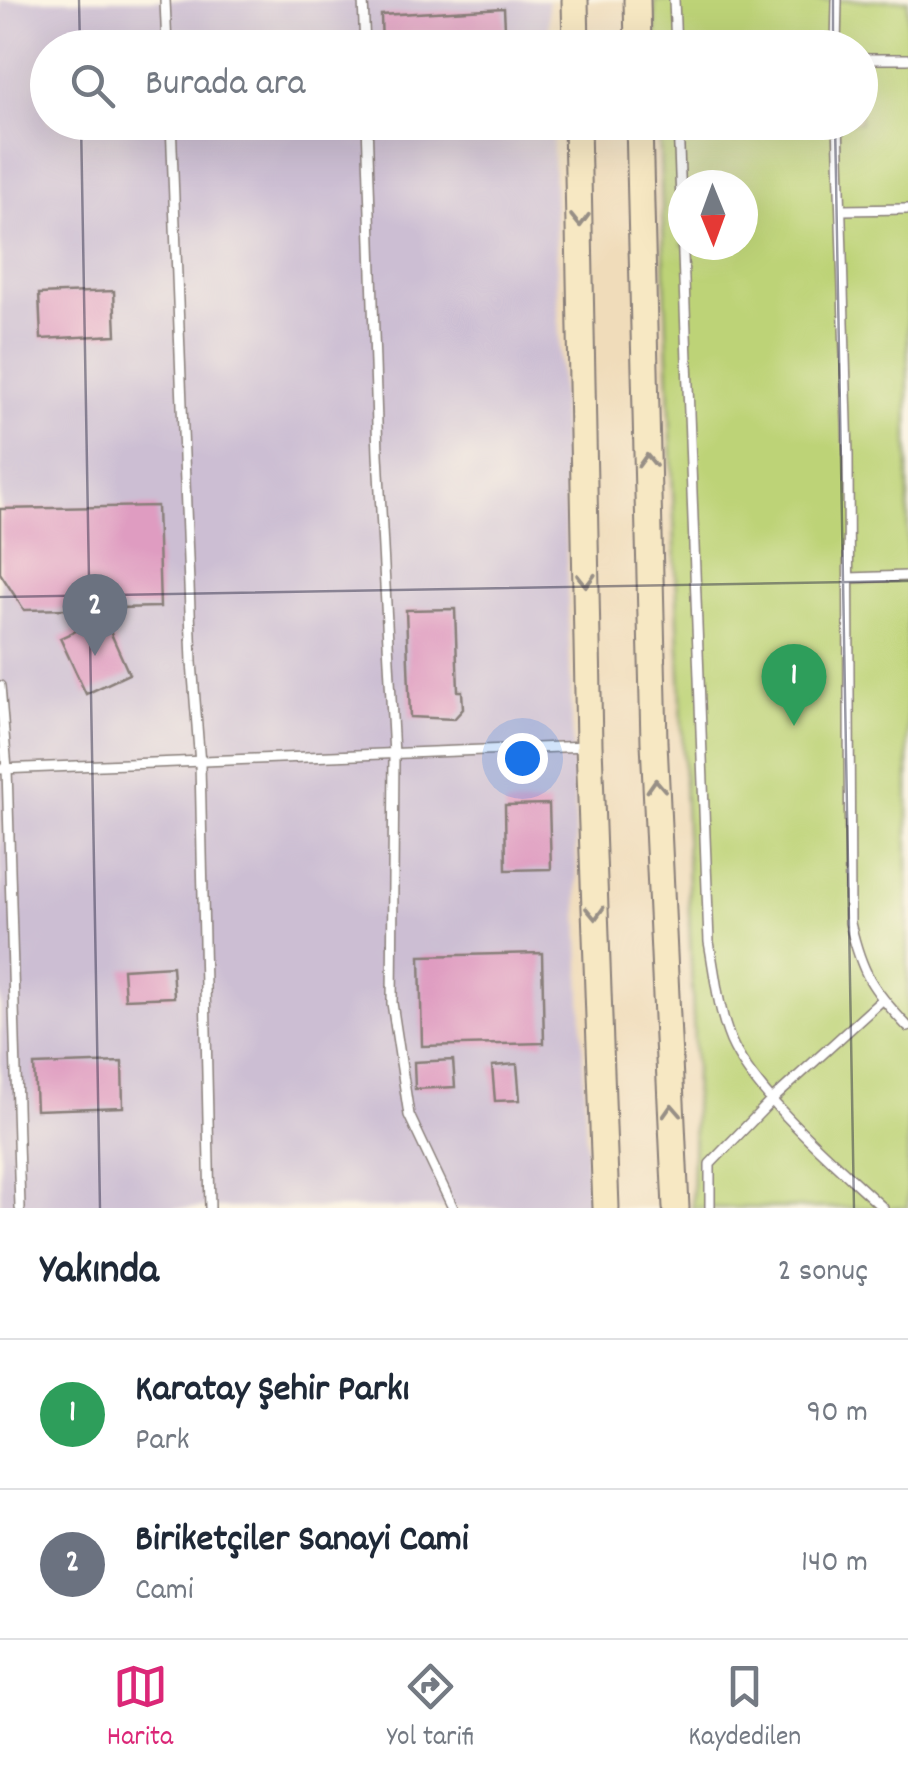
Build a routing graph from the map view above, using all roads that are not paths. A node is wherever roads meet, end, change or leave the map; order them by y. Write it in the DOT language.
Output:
graph roads {
  1 [pos="165,0"];
  2 [pos="363,0"];
  3 [pos="575,0"];
  4 [pos="637,0"];
  5 [pos="674,0"];
  6 [pos="836,0"];
  7 [pos="167,30"];
  8 [pos="364,30"];
  9 [pos="576,30"];
  10 [pos="638,30"];
  11 [pos="675,30"];
  12 [pos="836,30"];
  13 [pos="908,58"];
  14 [pos="878,59"];
  15 [pos="173,140"];
  16 [pos="369,140"];
  17 [pos="578,140"];
  18 [pos="640,140"];
  19 [pos="679,140"];
  20 [pos="839,140"];
  21 [pos="908,209"];
  22 [pos="842,210"];
  23 [pos="908,576"];
  24 [pos="849,578"];
  25 [pos="0,686"];
  26 [pos="589,746"];
  27 [pos="394,755"];
  28 [pos="200,764"];
  29 [pos="3,769"];
  30 [pos="882,1000"];
  31 [pos="908,1027"];
  32 [pos="774,1099"];
  33 [pos="20,1208"];
  34 [pos="210,1208"];
  35 [pos="453,1208"];
  36 [pos="606,1208"];
  37 [pos="676,1208"];
  38 [pos="710,1208"];
  39 [pos="884,1208"];
  1 -- 7 [label="lane"];
  2 -- 8 [label="lane"];
  3 -- 9 [label="main road"];
  4 -- 10 [label="main road"];
  5 -- 11 [label="lane"];
  6 -- 12 [label="lane"];
  13 -- 14 [label="lane"];
  15 -- 28 [label="lane"];
  16 -- 27 [label="lane"];
  17 -- 26 [label="main road, one-way"];
  37 -- 18 [label="main road, one-way"];
  19 -- 32 [label="lane"];
  20 -- 22 [label="lane"];
  21 -- 22 [label="lane"];
  22 -- 24 [label="lane"];
  23 -- 24 [label="lane"];
  24 -- 30 [label="lane"];
  25 -- 29 [label="lane"];
  26 -- 27 [label="lane"];
  26 -- 36 [label="main road, one-way"];
  27 -- 28 [label="lane"];
  27 -- 35 [label="lane"];
  28 -- 29 [label="lane"];
  28 -- 34 [label="lane"];
  29 -- 33 [label="lane"];
  30 -- 31 [label="lane"];
  30 -- 32 [label="lane"];
  32 -- 38 [label="lane"];
  32 -- 39 [label="lane"];
}
